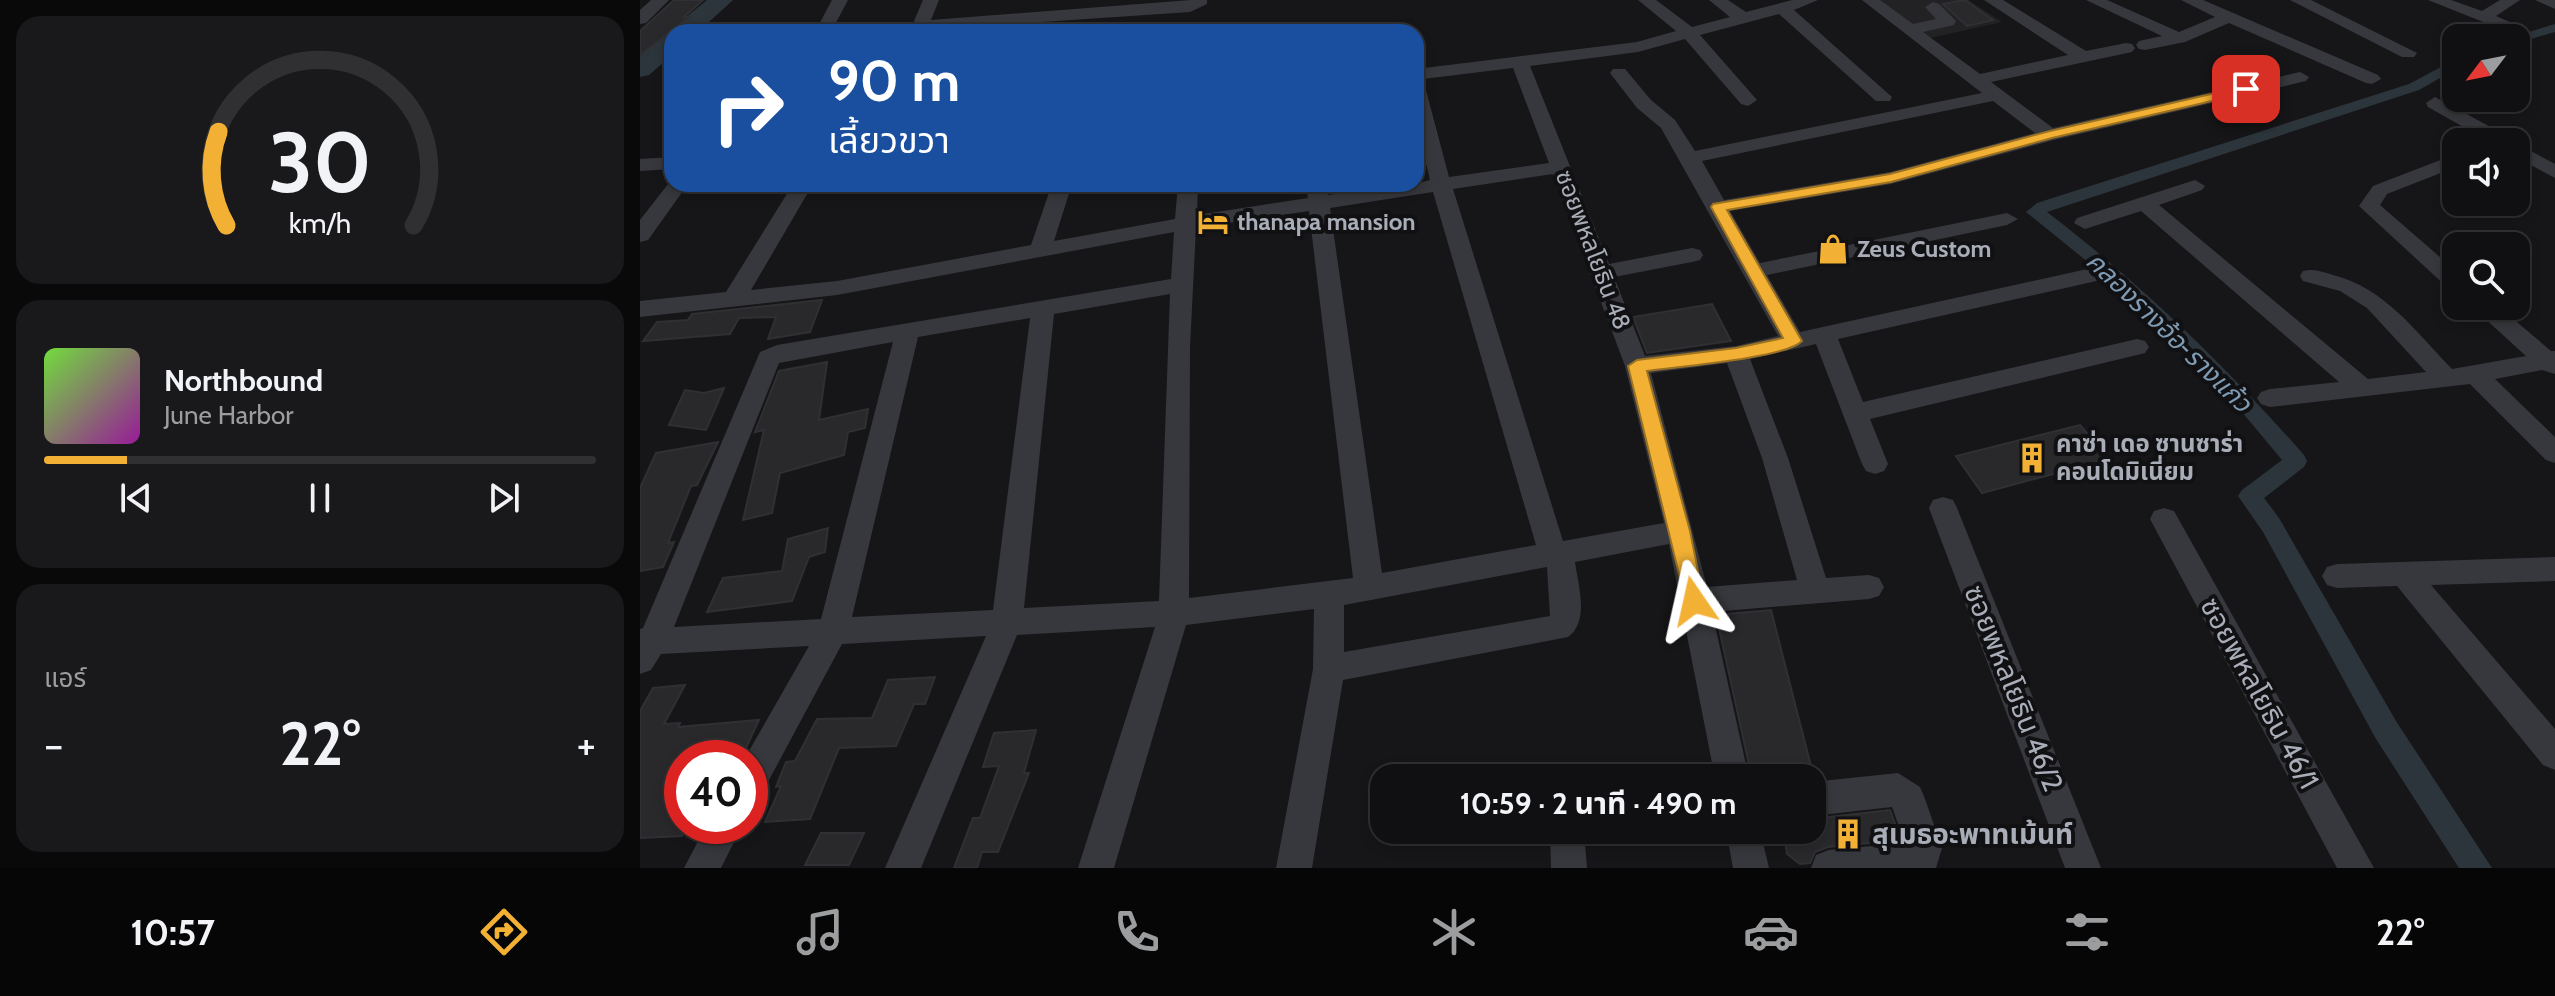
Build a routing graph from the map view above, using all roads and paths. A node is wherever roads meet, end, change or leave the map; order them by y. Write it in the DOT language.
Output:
graph roads {
  1 [pos="661,0"];
  2 [pos="840,0"];
  3 [pos="931,0"];
  4 [pos="1021,0"];
  5 [pos="1199,0"];
  6 [pos="1646,0"];
  7 [pos="1717,0"];
  8 [pos="1810,0"];
  9 [pos="1870,0"];
  10 [pos="1992,0"];
  11 [pos="2094,0"];
  12 [pos="2189,0"];
  13 [pos="2298,0"];
  14 [pos="2436,0"];
  15 [pos="2512,0"];
  16 [pos="2543,0"];
  17 [pos="2555,4"];
  18 [pos="1107,6"];
  19 [pos="1933,7"];
  20 [pos="1782,8"];
  21 [pos="2230,17"];
  22 [pos="2483,17"];
  23 [pos="1016,18"];
  24 [pos="1743,18"];
  25 [pos="640,19"];
  26 [pos="827,24"];
  27 [pos="924,24"];
  28 [pos="938,24"];
  29 [pos="2502,24"];
  30 [pos="1908,30"];
  31 [pos="1690,34"];
  32 [pos="2179,38"];
  33 [pos="2145,45"];
  34 [pos="2126,48"];
  35 [pos="2408,53"];
  36 [pos="2083,57"];
  37 [pos="1520,62"];
  38 [pos="1424,73"];
  39 [pos="1619,73"];
  40 [pos="2300,77"];
  41 [pos="2372,79"];
  42 [pos="1977,80"];
  43 [pos="1997,95"];
  44 [pos="1883,97"];
  45 [pos="1748,100"];
  46 [pos="2435,103"];
  47 [pos="1424,115"];
  48 [pos="2478,128"];
  49 [pos="2050,135"];
  50 [pos="2530,157"];
  51 [pos="1690,158"];
  52 [pos="664,164"];
  53 [pos="640,165"];
  54 [pos="2442,166"];
  55 [pos="1561,167"];
  56 [pos="2555,172"];
  57 [pos="1441,185"];
  58 [pos="1424,186"];
  59 [pos="2195,186"];
  60 [pos="672,192"];
  61 [pos="798,192"];
  62 [pos="1059,192"];
  63 [pos="1187,192"];
  64 [pos="1345,192"];
  65 [pos="1317,194"];
  66 [pos="2144,203"];
  67 [pos="1718,207"];
  68 [pos="2007,219"];
  69 [pos="1184,223"];
  70 [pos="2085,223"];
  71 [pos="640,235"];
  72 [pos="1041,249"];
  73 [pos="1692,255"];
  74 [pos="1754,271"];
  75 [pos="2442,271"];
  76 [pos="1603,272"];
  77 [pos="2092,275"];
  78 [pos="2311,276"];
  79 [pos="1181,285"];
  80 [pos="733,300"];
  81 [pos="640,309"];
  82 [pos="1043,309"];
  83 [pos="2500,320"];
  84 [pos="907,333"];
  85 [pos="1824,334"];
  86 [pos="1793,341"];
  87 [pos="2137,347"];
  88 [pos="1736,354"];
  89 [pos="2552,362"];
  90 [pos="1637,366"];
  91 [pos="2474,373"];
  92 [pos="2447,379"];
  93 [pos="2363,388"];
  94 [pos="2270,398"];
  95 [pos="1854,413"];
  96 [pos="2555,453"];
  97 [pos="1875,464"];
  98 [pos="1943,508"];
  99 [pos="2164,519"];
  100 [pos="1680,531"];
  101 [pos="1556,554"];
  102 [pos="2553,572"];
  103 [pos="2404,574"];
  104 [pos="2337,576"];
  105 [pos="1869,587"];
  106 [pos="1369,588"];
  107 [pos="1815,591"];
  108 [pos="1329,595"];
  109 [pos="1694,601"];
  110 [pos="1174,613"];
  111 [pos="1007,622"];
  112 [pos="833,632"];
  113 [pos="644,648"];
  114 [pos="1329,669"];
  115 [pos="768,749"];
  116 [pos="2555,754"];
  117 [pos="1729,764"];
  118 [pos="1826,798"];
  119 [pos="715,844"];
  120 [pos="1568,844"];
  121 [pos="702,868"];
  122 [pos="903,868"];
  123 [pos="1096,868"];
  124 [pos="1294,868"];
  125 [pos="1569,868"];
  126 [pos="1829,868"];
  127 [pos="2083,868"];
  128 [pos="2356,868"];
  1 -- 25 [label="street"];
  2 -- 26 [label="street"];
  3 -- 27 [label="street"];
  4 -- 23 [label="street"];
  5 -- 18 [label="street"];
  6 -- 31 [label="street"];
  7 -- 24 [label="street"];
  8 -- 20 [label="street"];
  9 -- 30 [label="street"];
  10 -- 36 [label="street"];
  11 -- 32 [label="street"];
  12 -- 21 [label="street"];
  13 -- 35 [label="street"];
  14 -- 22 [label="street"];
  15 -- 22 [label="street"];
  16 -- 17 [label="street"];
  18 -- 23 [label="street"];
  19 -- 30 [label="street"];
  20 -- 24 [label="street"];
  20 -- 44 [label="street"];
  21 -- 32 [label="street"];
  21 -- 41 [label="street"];
  22 -- 29 [label="street"];
  23 -- 28 [label="street"];
  24 -- 31 [label="street"];
  30 -- 42 [label="street"];
  31 -- 37 [label="street"];
  31 -- 45 [label="street"];
  32 -- 33 [label="street"];
  34 -- 36 [label="street"];
  36 -- 42 [label="street"];
  37 -- 38 [label="street"];
  37 -- 55 [label="street, ซอยพหลโยธิน 48"];
  39 -- 51 [label="street"];
  40 -- 49 [label="street"];
  42 -- 43 [label="street"];
  43 -- 49 [label="street"];
  43 -- 51 [label="street"];
  46 -- 48 [label="street"];
  47 -- 57 [label="street"];
  49 -- 67 [label="street"];
  50 -- 56 [label="street"];
  51 -- 67 [label="street"];
  52 -- 53 [label="street"];
  54 -- 75 [label="street"];
  55 -- 57 [label="street"];
  55 -- 76 [label="street, ซอยพหลโยธิน 48"];
  57 -- 58 [label="street"];
  57 -- 101 [label="street"];
  59 -- 66 [label="street"];
  60 -- 71 [label="street"];
  61 -- 80 [label="street"];
  62 -- 72 [label="street"];
  63 -- 69 [label="street"];
  64 -- 65 [label="street"];
  65 -- 69 [label="street"];
  65 -- 106 [label="street"];
  66 -- 70 [label="street"];
  66 -- 93 [label="street"];
  67 -- 74 [label="street"];
  68 -- 74 [label="street"];
  69 -- 72 [label="street"];
  69 -- 79 [label="street"];
  72 -- 80 [label="street"];
  73 -- 76 [label="street"];
  74 -- 86 [label="street"];
  76 -- 90 [label="street, ซอยพหลโยธิน 48"];
  77 -- 85 [label="street"];
  78 -- 92 [label="street"];
  79 -- 82 [label="street"];
  79 -- 110 [label="street"];
  80 -- 81 [label="street"];
  82 -- 84 [label="street"];
  82 -- 111 [label="street"];
  83 -- 89 [label="street"];
  84 -- 112 [label="street"];
  84 -- 113 [label="street"];
  85 -- 86 [label="street"];
  85 -- 95 [label="street"];
  86 -- 88 [label="street"];
  87 -- 95 [label="street"];
  88 -- 90 [label="street"];
  88 -- 107 [label="street"];
  89 -- 91 [label="street"];
  90 -- 100 [label="street, ซอยพหลโยธิน 48"];
  91 -- 92 [label="street"];
  91 -- 96 [label="street"];
  92 -- 93 [label="street"];
  93 -- 94 [label="street"];
  95 -- 97 [label="street"];
  98 -- 127 [label="street, ซอยพหลโยธิน 46/2"];
  99 -- 128 [label="street, ซอยพหลโยธิน 46/1"];
  100 -- 101 [label="street"];
  100 -- 109 [label="street, ซอยพหลโยธิน 48"];
  101 -- 106 [label="street"];
  101 -- 114 [label="street"];
  102 -- 103 [label="street"];
  103 -- 104 [label="street"];
  103 -- 116 [label="street"];
  105 -- 107 [label="street"];
  106 -- 108 [label="street"];
  107 -- 109 [label="street"];
  108 -- 110 [label="street"];
  108 -- 114 [label="street"];
  109 -- 117 [label="street, ซอยพหลโยธิน 48"];
  110 -- 111 [label="street"];
  110 -- 123 [label="street"];
  111 -- 112 [label="street"];
  111 -- 122 [label="street"];
  112 -- 113 [label="street"];
  112 -- 115 [label="street"];
  114 -- 124 [label="street"];
  118 -- 126 [label="street"];
  119 -- 121 [label="street"];
  120 -- 125 [label="street"];
}
